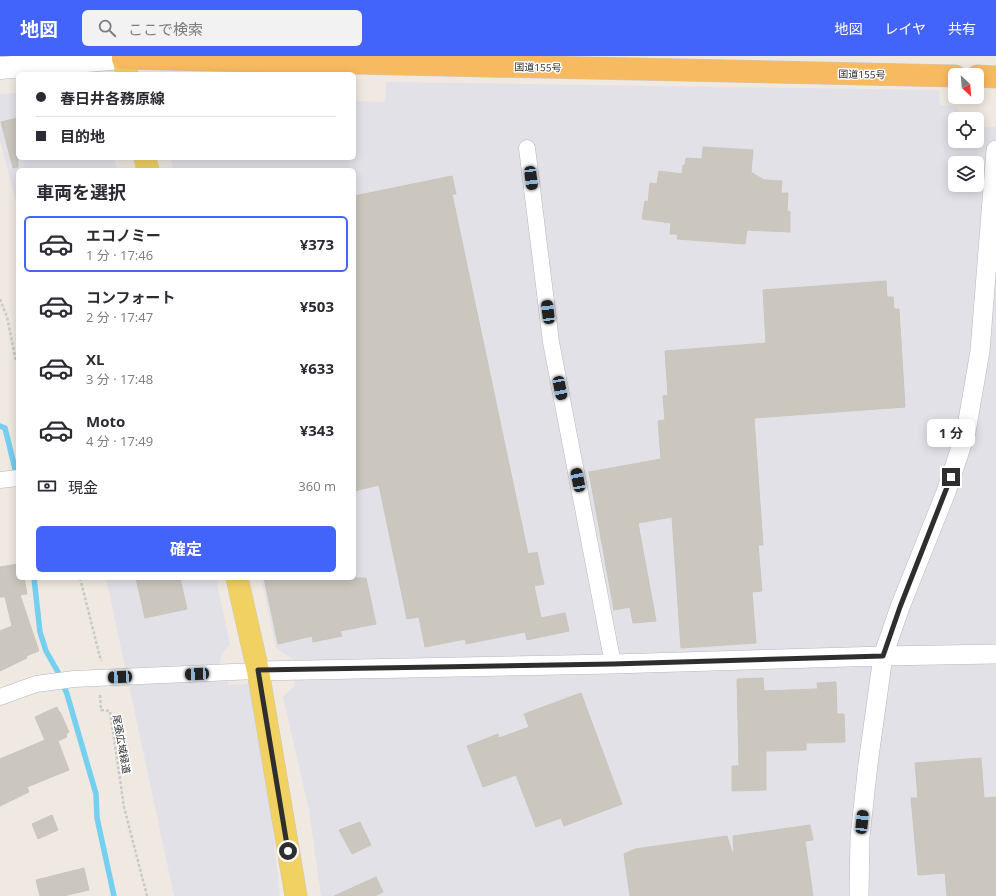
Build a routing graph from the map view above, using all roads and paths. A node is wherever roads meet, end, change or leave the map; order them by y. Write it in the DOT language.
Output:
graph roads {
  1 [pos="124,63"];
  2 [pos="0,68"];
  3 [pos="948,76"];
  4 [pos="984,76"];
  5 [pos="996,77"];
  6 [pos="527,148"];
  7 [pos="996,150"];
  8 [pos="0,300"];
  9 [pos="16,361"];
  10 [pos="16,478"];
  11 [pos="0,480"];
  12 [pos="80,580"];
  13 [pos="237,580"];
  14 [pos="996,654"];
  15 [pos="883,656"];
  16 [pos="613,664"];
  17 [pos="258,670"];
  18 [pos="105,678"];
  19 [pos="0,697"];
  20 [pos="146,896"];
  21 [pos="296,896"];
  22 [pos="859,896"];
  1 -- 2 [label="main road"];
  1 -- 3 [label="highway, 国道155号"];
  4 -- 5 [label="highway"];
  6 -- 16 [label="street"];
  7 -- 15 [label="street"];
  8 -- 9 [label="path"];
  10 -- 11 [label="street"];
  12 -- 18 [label="path, 尾張広域緑道"];
  13 -- 17 [label="main road"];
  14 -- 15 [label="street"];
  15 -- 16 [label="street"];
  15 -- 22 [label="street"];
  16 -- 17 [label="street"];
  17 -- 18 [label="street"];
  17 -- 21 [label="main road"];
  18 -- 19 [label="street"];
  18 -- 20 [label="path, 尾張広域緑道"];
}
